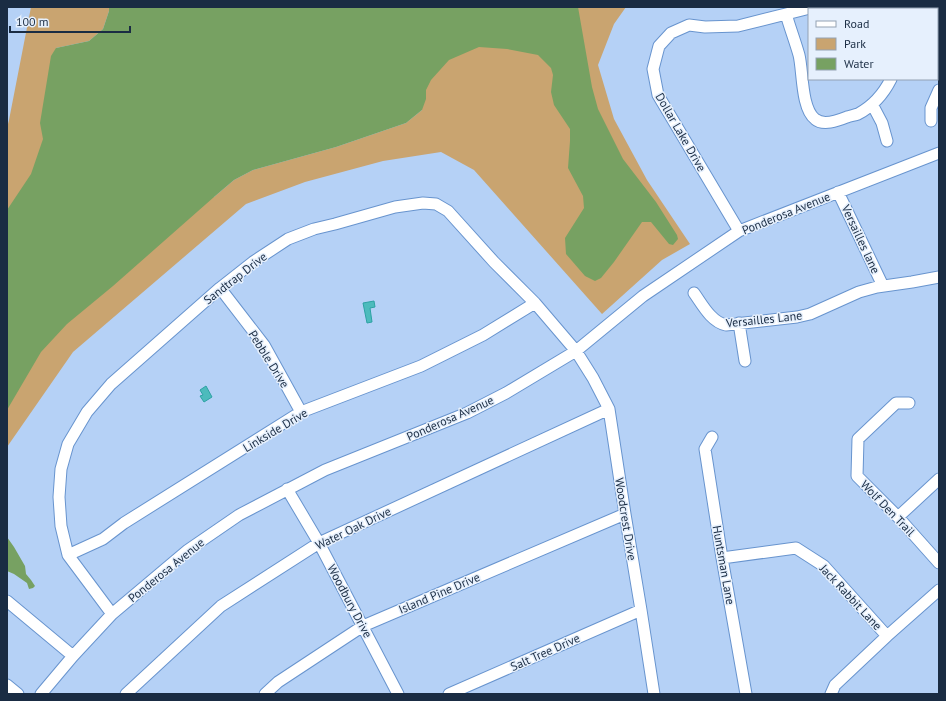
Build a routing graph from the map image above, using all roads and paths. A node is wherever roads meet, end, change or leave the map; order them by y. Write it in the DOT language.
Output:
graph roads {
  1 [pos="808,8"];
  2 [pos="786,14"];
  3 [pos="891,80"];
  4 [pos="939,90"];
  5 [pos="872,104"];
  6 [pos="931,121"];
  7 [pos="887,141"];
  8 [pos="939,153"];
  9 [pos="838,192"];
  10 [pos="739,231"];
  11 [pos="939,277"];
  12 [pos="883,286"];
  13 [pos="220,288"];
  14 [pos="694,293"];
  15 [pos="535,303"];
  16 [pos="739,323"];
  17 [pos="576,351"];
  18 [pos="746,361"];
  19 [pos="909,403"];
  20 [pos="609,409"];
  21 [pos="301,412"];
  22 [pos="712,437"];
  23 [pos="939,479"];
  24 [pos="287,489"];
  25 [pos="624,514"];
  26 [pos="898,517"];
  27 [pos="319,543"];
  28 [pos="68,555"];
  29 [pos="722,558"];
  30 [pos="939,563"];
  31 [pos="939,590"];
  32 [pos="7,601"];
  33 [pos="641,610"];
  34 [pos="112,614"];
  35 [pos="363,626"];
  36 [pos="887,636"];
  37 [pos="73,656"];
  38 [pos="7,685"];
  39 [pos="18,694"];
  40 [pos="41,694"];
  41 [pos="126,694"];
  42 [pos="265,694"];
  43 [pos="398,694"];
  44 [pos="449,694"];
  45 [pos="654,694"];
  46 [pos="746,694"];
  47 [pos="831,694"];
  1 -- 2 [label="street, Dollar Lake Drive"];
  2 -- 5 [label="street"];
  2 -- 10 [label="street, Dollar Lake Drive"];
  3 -- 5 [label="street"];
  4 -- 6 [label="street"];
  5 -- 7 [label="street"];
  8 -- 9 [label="street, Ponderosa Avenue"];
  9 -- 10 [label="street, Ponderosa Avenue"];
  9 -- 12 [label="street, Versailles lane"];
  10 -- 17 [label="street, Ponderosa Avenue"];
  11 -- 12 [label="street, Versailles Lane"];
  12 -- 16 [label="street, Versailles Lane"];
  13 -- 15 [label="street, Sandtrap Drive"];
  13 -- 21 [label="street, Pebble Drive"];
  13 -- 28 [label="street, Sandtrap Drive"];
  14 -- 16 [label="street, Versailles Lane"];
  15 -- 17 [label="street, Sandtrap Drive"];
  15 -- 21 [label="street, Linkside Drive"];
  16 -- 18 [label="street"];
  17 -- 20 [label="street, Woodcrest Drive"];
  17 -- 24 [label="street, Ponderosa Avenue"];
  19 -- 26 [label="street, Wolf Den Trail"];
  20 -- 25 [label="street, Woodcrest Drive"];
  20 -- 27 [label="street, Water Oak Drive"];
  21 -- 28 [label="street, Linkside Drive"];
  22 -- 29 [label="street, Huntsman Lane"];
  23 -- 26 [label="street"];
  24 -- 27 [label="street, Woodbury Drive"];
  24 -- 34 [label="street, Ponderosa Avenue"];
  25 -- 33 [label="street, Woodcrest Drive"];
  25 -- 35 [label="street, Island Pine Drive"];
  26 -- 30 [label="street, Wolf Den Trail"];
  27 -- 35 [label="street, Woodbury Drive"];
  27 -- 41 [label="street, Water Oak Drive"];
  28 -- 34 [label="street, Sandtrap Drive"];
  29 -- 36 [label="street, Jack Rabbit Lane"];
  29 -- 46 [label="street, Huntsman Lane"];
  31 -- 36 [label="street"];
  32 -- 37 [label="street"];
  33 -- 44 [label="street, Salt Tree Drive"];
  33 -- 45 [label="street, Woodcrest Drive"];
  34 -- 37 [label="street, Ponderosa Avenue"];
  35 -- 42 [label="street, Island Pine Drive"];
  35 -- 43 [label="street, Woodbury Drive"];
  36 -- 47 [label="street"];
  37 -- 40 [label="street, Ponderosa Avenue"];
  38 -- 39 [label="street"];
}
